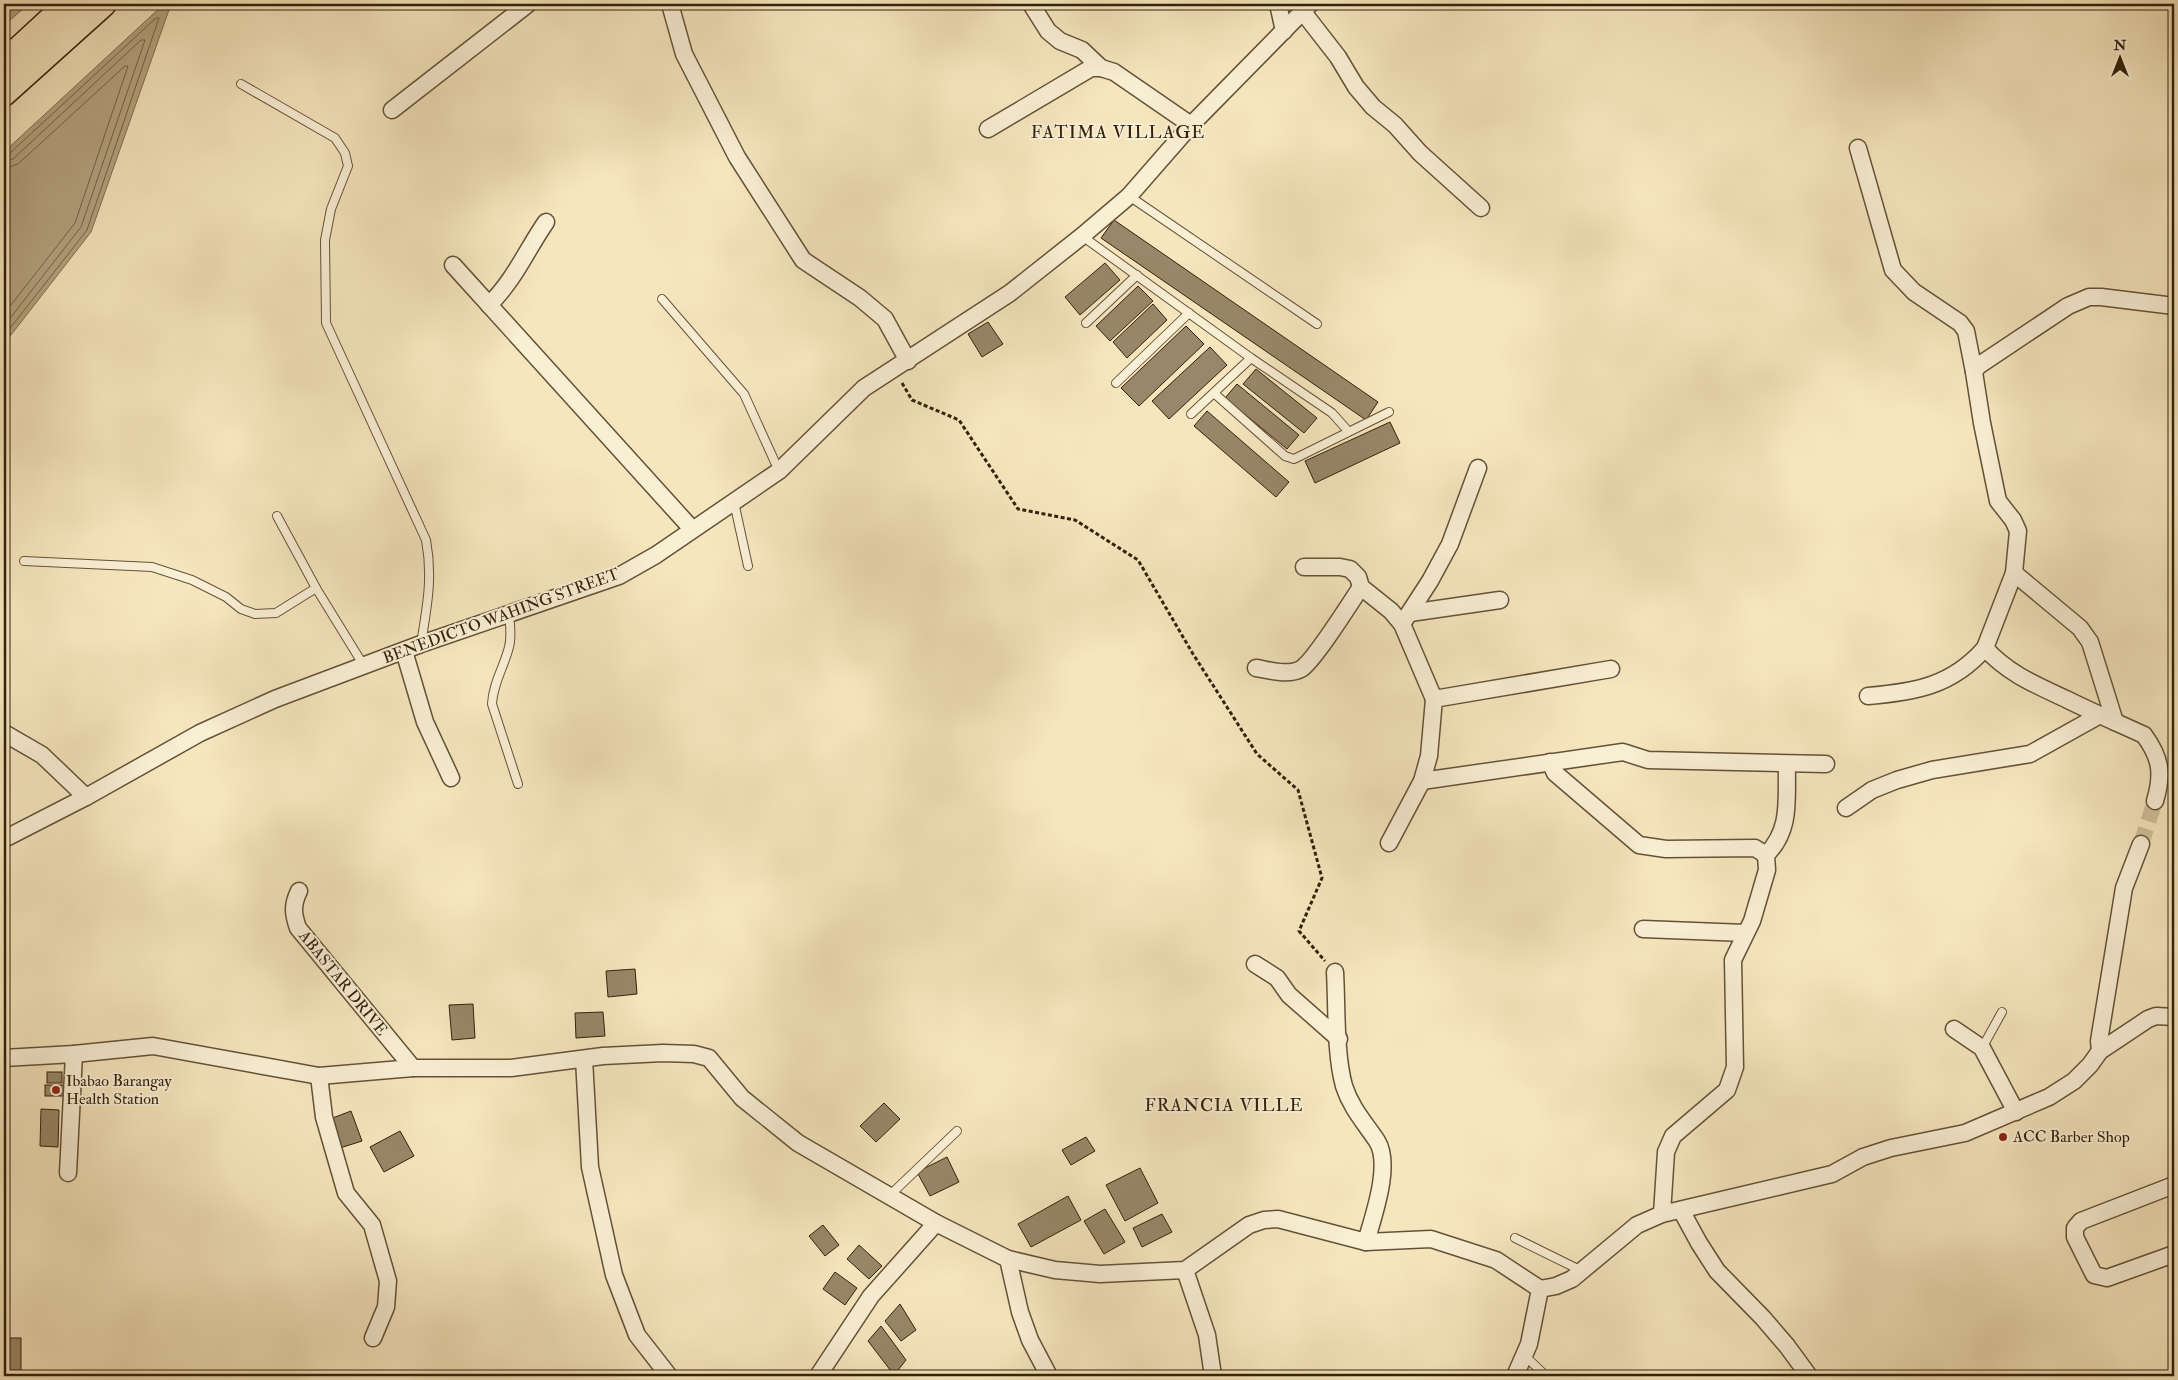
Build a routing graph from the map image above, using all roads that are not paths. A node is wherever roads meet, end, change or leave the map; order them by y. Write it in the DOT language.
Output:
graph roads {
  1 [pos="68,4"];
  2 [pos="103,4"];
  3 [pos="528,4"];
  4 [pos="670,4"];
  5 [pos="1031,4"];
  6 [pos="1278,4"];
  7 [pos="1307,8"];
  8 [pos="1284,32"];
  9 [pos="4,62"];
  10 [pos="1101,68"];
  11 [pos="241,84"];
  12 [pos="4,93"];
  13 [pos="392,110"];
  14 [pos="1191,125"];
  15 [pos="988,129"];
  16 [pos="1858,148"];
  17 [pos="1129,196"];
  18 [pos="1481,208"];
  19 [pos="546,222"];
  20 [pos="1082,236"];
  21 [pos="453,265"];
  22 [pos="1137,275"];
  23 [pos="662,299"];
  24 [pos="489,305"];
  25 [pos="2174,306"];
  26 [pos="1189,313"];
  27 [pos="1086,323"];
  28 [pos="1317,324"];
  29 [pos="1251,358"];
  30 [pos="908,361"];
  31 [pos="1974,372"];
  32 [pos="1116,383"];
  33 [pos="1215,394"];
  34 [pos="1389,412"];
  35 [pos="1191,414"];
  36 [pos="1348,431"];
  37 [pos="1478,468"];
  38 [pos="780,471"];
  39 [pos="734,502"];
  40 [pos="278,516"];
  41 [pos="692,529"];
  42 [pos="24,561"];
  43 [pos="748,566"];
  44 [pos="1304,567"];
  45 [pos="2014,573"];
  46 [pos="1361,587"];
  47 [pos="316,588"];
  48 [pos="1500,600"];
  49 [pos="509,614"];
  50 [pos="1406,618"];
  51 [pos="421,644"];
  52 [pos="1984,648"];
  53 [pos="404,651"];
  54 [pos="364,666"];
  55 [pos="1256,668"];
  56 [pos="1611,669"];
  57 [pos="1868,696"];
  58 [pos="1434,699"];
  59 [pos="2100,715"];
  60 [pos="2116,722"];
  61 [pos="4,733"];
  62 [pos="1550,762"];
  63 [pos="1787,764"];
  64 [pos="1826,764"];
  65 [pos="451,778"];
  66 [pos="1422,781"];
  67 [pos="518,784"];
  68 [pos="86,797"];
  69 [pos="2155,800"];
  70 [pos="1846,808"];
  71 [pos="4,839"];
  72 [pos="1389,844"];
  73 [pos="2141,844"];
  74 [pos="1766,855"];
  75 [pos="299,891"];
  76 [pos="1643,929"];
  77 [pos="1744,933"];
  78 [pos="1255,964"];
  79 [pos="1335,972"];
  80 [pos="2002,1012"];
  81 [pos="2174,1017"];
  82 [pos="1954,1029"];
  83 [pos="1339,1040"];
  84 [pos="1982,1048"];
  85 [pos="2100,1051"];
  86 [pos="74,1054"];
  87 [pos="4,1058"];
  88 [pos="584,1059"];
  89 [pos="413,1068"];
  90 [pos="319,1076"];
  91 [pos="2016,1112"];
  92 [pos="957,1131"];
  93 [pos="68,1173"];
  94 [pos="2174,1185"];
  95 [pos="888,1196"];
  96 [pos="1681,1210"];
  97 [pos="1662,1214"];
  98 [pos="936,1223"];
  99 [pos="1515,1238"];
  100 [pos="1366,1242"];
  101 [pos="2174,1254"];
  102 [pos="1008,1260"];
  103 [pos="1185,1270"];
  104 [pos="1582,1271"];
  105 [pos="1540,1289"];
  106 [pos="373,1338"];
  107 [pos="1524,1355"];
  108 [pos="669,1376"];
  109 [pos="818,1376"];
  110 [pos="1049,1376"];
  111 [pos="1213,1376"];
  112 [pos="1515,1376"];
  113 [pos="1546,1376"];
  114 [pos="1809,1376"];
  1 -- 9 [label="main road"];
  2 -- 12 [label="main road"];
  3 -- 13 [label="street"];
  4 -- 30 [label="street"];
  5 -- 10 [label="street"];
  6 -- 8 [label="street"];
  7 -- 8 [label="street, BENEDICTO WAHING STREET"];
  7 -- 18 [label="street"];
  8 -- 14 [label="street, BENEDICTO WAHING STREET"];
  10 -- 14 [label="street"];
  10 -- 15 [label="street"];
  11 -- 51 [label="lane"];
  14 -- 17 [label="street, BENEDICTO WAHING STREET"];
  16 -- 31 [label="street"];
  17 -- 20 [label="street, BENEDICTO WAHING STREET"];
  17 -- 28 [label="lane"];
  19 -- 24 [label="street"];
  20 -- 22 [label="lane"];
  20 -- 30 [label="street, BENEDICTO WAHING STREET"];
  21 -- 24 [label="street"];
  22 -- 26 [label="lane"];
  22 -- 27 [label="lane"];
  23 -- 38 [label="lane"];
  24 -- 41 [label="street"];
  25 -- 31 [label="street"];
  26 -- 29 [label="lane"];
  26 -- 32 [label="lane"];
  29 -- 33 [label="lane"];
  29 -- 36 [label="lane"];
  30 -- 38 [label="street, BENEDICTO WAHING STREET"];
  31 -- 45 [label="street"];
  33 -- 35 [label="lane"];
  33 -- 36 [label="lane"];
  34 -- 36 [label="lane"];
  37 -- 50 [label="street"];
  38 -- 39 [label="street, BENEDICTO WAHING STREET"];
  39 -- 41 [label="street, BENEDICTO WAHING STREET"];
  39 -- 43 [label="lane"];
  40 -- 47 [label="lane"];
  41 -- 49 [label="street, BENEDICTO WAHING STREET"];
  42 -- 47 [label="lane"];
  44 -- 46 [label="street"];
  45 -- 52 [label="street"];
  45 -- 60 [label="street"];
  46 -- 50 [label="street"];
  46 -- 55 [label="street"];
  47 -- 54 [label="lane"];
  48 -- 50 [label="street"];
  49 -- 51 [label="street, BENEDICTO WAHING STREET"];
  49 -- 67 [label="lane"];
  50 -- 58 [label="street"];
  51 -- 53 [label="street, BENEDICTO WAHING STREET"];
  52 -- 57 [label="street"];
  52 -- 59 [label="street"];
  53 -- 54 [label="street, BENEDICTO WAHING STREET"];
  53 -- 65 [label="street"];
  54 -- 68 [label="street, BENEDICTO WAHING STREET"];
  56 -- 58 [label="street"];
  58 -- 66 [label="street"];
  59 -- 60 [label="street"];
  59 -- 70 [label="street"];
  60 -- 69 [label="street"];
  61 -- 68 [label="street"];
  62 -- 63 [label="street"];
  62 -- 66 [label="street"];
  62 -- 74 [label="street"];
  63 -- 64 [label="street"];
  63 -- 74 [label="street"];
  66 -- 72 [label="street"];
  68 -- 71 [label="street, BENEDICTO WAHING STREET"];
  73 -- 85 [label="street"];
  74 -- 77 [label="street"];
  75 -- 89 [label="street, ABASTAR DRIVE"];
  76 -- 77 [label="street"];
  77 -- 97 [label="street"];
  78 -- 83 [label="street"];
  79 -- 83 [label="street"];
  80 -- 84 [label="lane"];
  81 -- 85 [label="street"];
  82 -- 84 [label="street"];
  83 -- 100 [label="street"];
  84 -- 91 [label="street"];
  85 -- 91 [label="street"];
  86 -- 87 [label="street"];
  86 -- 90 [label="street"];
  86 -- 93 [label="street"];
  88 -- 89 [label="street"];
  88 -- 95 [label="street"];
  88 -- 108 [label="street"];
  89 -- 90 [label="street"];
  90 -- 106 [label="street"];
  91 -- 96 [label="street"];
  92 -- 95 [label="lane"];
  94 -- 101 [label="street"];
  95 -- 98 [label="street"];
  96 -- 97 [label="street"];
  96 -- 114 [label="street"];
  97 -- 104 [label="street"];
  98 -- 102 [label="street"];
  98 -- 109 [label="street"];
  99 -- 104 [label="lane"];
  100 -- 103 [label="street"];
  100 -- 105 [label="street"];
  102 -- 103 [label="street"];
  102 -- 110 [label="street"];
  103 -- 111 [label="street"];
  104 -- 105 [label="street"];
  105 -- 107 [label="street"];
  107 -- 112 [label="street"];
  107 -- 113 [label="lane"];
}
